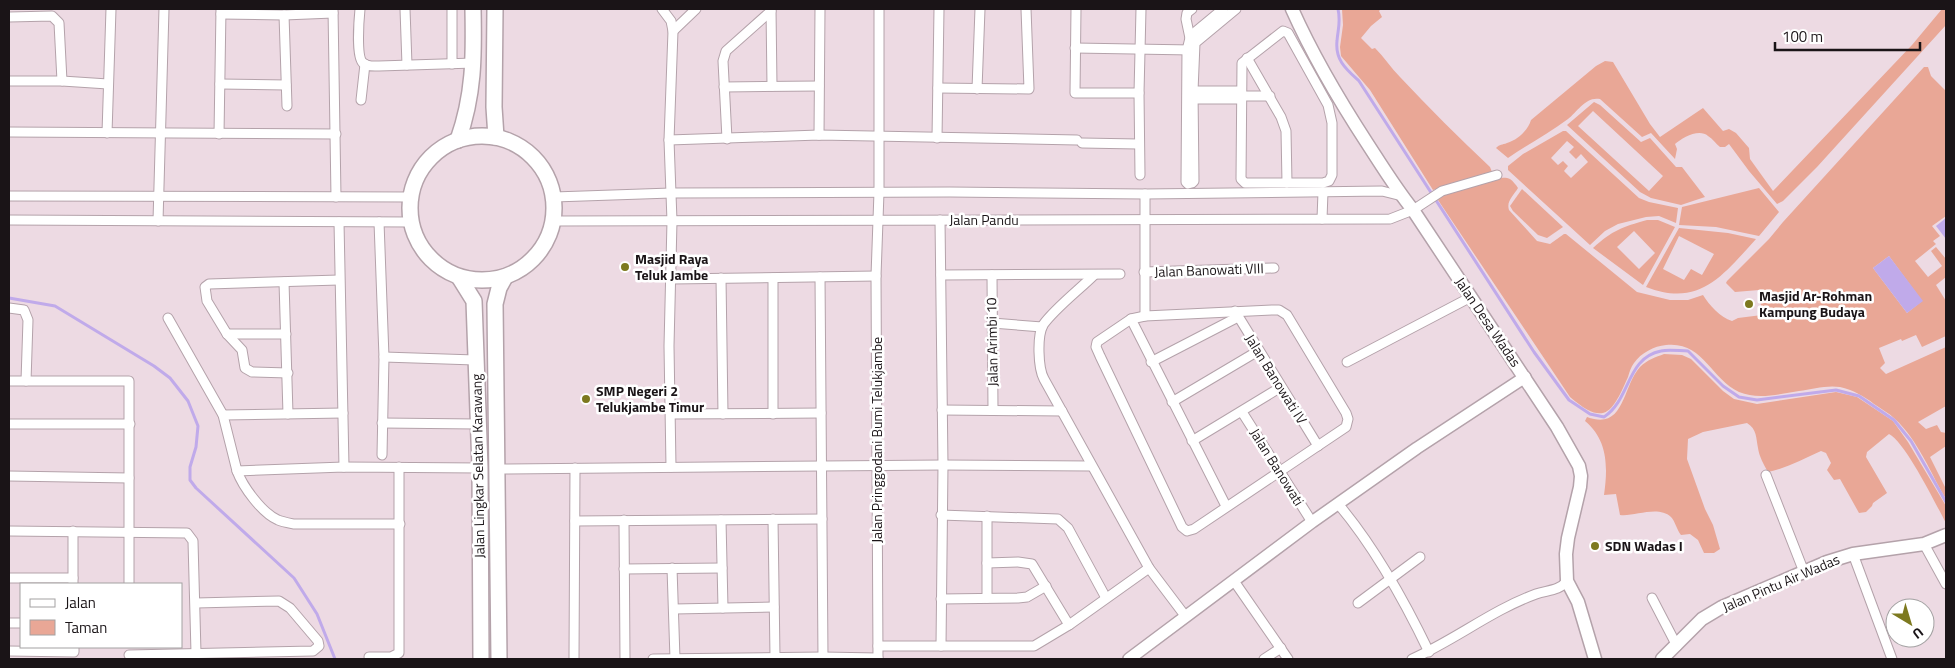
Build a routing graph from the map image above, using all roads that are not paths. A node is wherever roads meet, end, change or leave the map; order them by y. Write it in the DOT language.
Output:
graph roads {
  1 [pos="111,9"];
  2 [pos="164,9"];
  3 [pos="360,9"];
  4 [pos="405,9"];
  5 [pos="452,9"];
  6 [pos="473,9"];
  7 [pos="495,9"];
  8 [pos="662,9"];
  9 [pos="696,9"];
  10 [pos="820,9"];
  11 [pos="879,9"];
  12 [pos="939,9"];
  13 [pos="980,9"];
  14 [pos="1026,9"];
  15 [pos="1076,9"];
  16 [pos="1141,9"];
  17 [pos="1192,9"];
  18 [pos="1223,9"];
  19 [pos="1236,9"];
  20 [pos="1292,9"];
  21 [pos="771,10"];
  22 [pos="333,11"];
  23 [pos="221,12"];
  24 [pos="284,15"];
  25 [pos="9,17"];
  26 [pos="1224,18"];
  27 [pos="673,30"];
  28 [pos="1192,45"];
  29 [pos="1075,48"];
  30 [pos="1140,49"];
  31 [pos="1247,58"];
  32 [pos="474,63"];
  33 [pos="364,64"];
  34 [pos="452,64"];
  35 [pos="407,65"];
  36 [pos="9,81"];
  37 [pos="62,81"];
  38 [pos="108,84"];
  39 [pos="220,84"];
  40 [pos="286,85"];
  41 [pos="772,86"];
  42 [pos="819,86"];
  43 [pos="724,87"];
  44 [pos="938,88"];
  45 [pos="977,89"];
  46 [pos="1139,93"];
  47 [pos="1190,95"];
  48 [pos="1241,95"];
  49 [pos="1270,96"];
  50 [pos="361,100"];
  51 [pos="287,106"];
  52 [pos="9,132"];
  53 [pos="107,133"];
  54 [pos="160,134"];
  55 [pos="219,134"];
  56 [pos="336,134"];
  57 [pos="819,135"];
  58 [pos="878,136"];
  59 [pos="496,137"];
  60 [pos="937,138"];
  61 [pos="727,139"];
  62 [pos="458,140"];
  63 [pos="669,140"];
  64 [pos="1138,144"];
  65 [pos="1190,172"];
  66 [pos="1140,174"];
  67 [pos="1497,175"];
  68 [pos="1287,183"];
  69 [pos="879,192"];
  70 [pos="1323,192"];
  71 [pos="671,193"];
  72 [pos="1145,194"];
  73 [pos="9,196"];
  74 [pos="158,196"];
  75 [pos="1402,196"];
  76 [pos="336,197"];
  77 [pos="411,197"];
  78 [pos="554,197"];
  79 [pos="1413,210"];
  80 [pos="1322,219"];
  81 [pos="9,220"];
  82 [pos="877,220"];
  83 [pos="940,220"];
  84 [pos="1144,220"];
  85 [pos="158,221"];
  86 [pos="554,221"];
  87 [pos="672,221"];
  88 [pos="338,222"];
  89 [pos="379,222"];
  90 [pos="411,222"];
  91 [pos="1274,268"];
  92 [pos="1144,272"];
  93 [pos="992,274"];
  94 [pos="1120,274"];
  95 [pos="1094,275"];
  96 [pos="459,276"];
  97 [pos="876,276"];
  98 [pos="941,276"];
  99 [pos="505,277"];
  100 [pos="820,277"];
  101 [pos="722,278"];
  102 [pos="773,278"];
  103 [pos="672,279"];
  104 [pos="339,280"];
  105 [pos="284,282"];
  106 [pos="1471,297"];
  107 [pos="9,308"];
  108 [pos="1236,314"];
  109 [pos="1145,316"];
  110 [pos="168,318"];
  111 [pos="1131,320"];
  112 [pos="992,324"];
  113 [pos="1042,327"];
  114 [pos="228,334"];
  115 [pos="286,334"];
  116 [pos="1258,350"];
  117 [pos="384,357"];
  118 [pos="475,360"];
  119 [pos="1151,362"];
  120 [pos="1346,362"];
  121 [pos="288,373"];
  122 [pos="1525,377"];
  123 [pos="9,381"];
  124 [pos="26,381"];
  125 [pos="1281,387"];
  126 [pos="1172,402"];
  127 [pos="942,410"];
  128 [pos="993,410"];
  129 [pos="1062,411"];
  130 [pos="1242,412"];
  131 [pos="343,413"];
  132 [pos="821,413"];
  133 [pos="288,414"];
  134 [pos="671,414"];
  135 [pos="723,414"];
  136 [pos="773,414"];
  137 [pos="223,415"];
  138 [pos="382,423"];
  139 [pos="9,424"];
  140 [pos="130,424"];
  141 [pos="477,424"];
  142 [pos="1192,441"];
  143 [pos="1318,446"];
  144 [pos="382,455"];
  145 [pos="877,465"];
  146 [pos="943,465"];
  147 [pos="822,466"];
  148 [pos="1092,466"];
  149 [pos="344,467"];
  150 [pos="399,467"];
  151 [pos="671,467"];
  152 [pos="480,468"];
  153 [pos="575,468"];
  154 [pos="497,469"];
  155 [pos="236,471"];
  156 [pos="1280,472"];
  157 [pos="1766,475"];
  158 [pos="9,476"];
  159 [pos="129,478"];
  160 [pos="1339,504"];
  161 [pos="1226,506"];
  162 [pos="941,515"];
  163 [pos="987,516"];
  164 [pos="773,519"];
  165 [pos="822,519"];
  166 [pos="624,520"];
  167 [pos="721,520"];
  168 [pos="575,521"];
  169 [pos="1312,522"];
  170 [pos="400,524"];
  171 [pos="9,531"];
  172 [pos="73,531"];
  173 [pos="130,533"];
  174 [pos="1946,535"];
  175 [pos="1924,544"];
  176 [pos="1853,554"];
  177 [pos="1420,558"];
  178 [pos="987,563"];
  179 [pos="672,568"];
  180 [pos="722,568"];
  181 [pos="1149,568"];
  182 [pos="624,569"];
  183 [pos="1804,572"];
  184 [pos="9,578"];
  185 [pos="1390,580"];
  186 [pos="24,581"];
  187 [pos="73,581"];
  188 [pos="1234,581"];
  189 [pos="1567,582"];
  190 [pos="130,583"];
  191 [pos="1946,584"];
  192 [pos="1046,586"];
  193 [pos="987,598"];
  194 [pos="1106,598"];
  195 [pos="1652,598"];
  196 [pos="941,599"];
  197 [pos="196,603"];
  198 [pos="1358,603"];
  199 [pos="774,607"];
  200 [pos="723,608"];
  201 [pos="674,609"];
  202 [pos="1186,617"];
  203 [pos="1069,625"];
  204 [pos="878,646"];
  205 [pos="941,646"];
  206 [pos="1677,646"];
  207 [pos="74,648"];
  208 [pos="1281,648"];
  209 [pos="24,649"];
  210 [pos="9,651"];
  211 [pos="1429,652"];
  212 [pos="196,653"];
  213 [pos="129,654"];
  214 [pos="368,657"];
  215 [pos="775,657"];
  216 [pos="823,657"];
  217 [pos="481,659"];
  218 [pos="499,659"];
  219 [pos="574,659"];
  220 [pos="625,659"];
  221 [pos="652,659"];
  222 [pos="675,659"];
  223 [pos="878,659"];
  224 [pos="1129,659"];
  225 [pos="1264,659"];
  226 [pos="1288,659"];
  227 [pos="1412,659"];
  228 [pos="1595,659"];
  229 [pos="1662,659"];
  230 [pos="1892,659"];
  1 -- 38 [label="street"];
  2 -- 54 [label="street"];
  3 -- 33 [label="street"];
  4 -- 35 [label="street"];
  5 -- 34 [label="street"];
  6 -- 32 [label="main road"];
  7 -- 59 [label="main road"];
  8 -- 27 [label="street"];
  9 -- 27 [label="street"];
  10 -- 42 [label="street"];
  11 -- 58 [label="street, Jalan Pringgodani Bumi Telukjambe"];
  12 -- 44 [label="street"];
  13 -- 45 [label="street"];
  14 -- 45 [label="street"];
  15 -- 29 [label="street"];
  16 -- 30 [label="street"];
  17 -- 28 [label="street"];
  18 -- 26 [label="street"];
  18 -- 28 [label="street"];
  19 -- 26 [label="street"];
  20 -- 75 [label="main road, Jalan Desa Wadas"];
  21 -- 41 [label="street"];
  21 -- 43 [label="street"];
  22 -- 24 [label="street"];
  22 -- 56 [label="street"];
  23 -- 24 [label="street"];
  23 -- 39 [label="street"];
  24 -- 40 [label="street"];
  25 -- 37 [label="street"];
  26 -- 28 [label="street"];
  27 -- 63 [label="street"];
  28 -- 30 [label="street"];
  28 -- 47 [label="street"];
  29 -- 30 [label="street"];
  29 -- 46 [label="street"];
  30 -- 46 [label="street"];
  31 -- 48 [label="street"];
  31 -- 49 [label="street"];
  31 -- 68 [label="street"];
  32 -- 34 [label="street"];
  32 -- 62 [label="main road"];
  33 -- 35 [label="street"];
  33 -- 50 [label="street"];
  34 -- 35 [label="street"];
  36 -- 37 [label="street"];
  37 -- 38 [label="street"];
  38 -- 53 [label="street"];
  39 -- 40 [label="street"];
  39 -- 55 [label="street"];
  40 -- 51 [label="street"];
  41 -- 42 [label="street"];
  41 -- 43 [label="street"];
  42 -- 57 [label="street"];
  43 -- 61 [label="street"];
  44 -- 45 [label="street"];
  44 -- 60 [label="street"];
  46 -- 64 [label="street"];
  47 -- 48 [label="street"];
  47 -- 65 [label="street"];
  48 -- 49 [label="street"];
  48 -- 68 [label="street"];
  49 -- 68 [label="street"];
  52 -- 53 [label="street"];
  53 -- 54 [label="street"];
  54 -- 55 [label="street"];
  54 -- 74 [label="street"];
  55 -- 56 [label="street"];
  56 -- 76 [label="street"];
  57 -- 58 [label="street"];
  57 -- 61 [label="street"];
  58 -- 60 [label="street"];
  58 -- 69 [label="street, Jalan Pringgodani Bumi Telukjambe"];
  59 -- 62 [label="main road"];
  59 -- 78 [label="main road"];
  60 -- 64 [label="street"];
  61 -- 63 [label="street"];
  62 -- 77 [label="main road"];
  63 -- 71 [label="street"];
  64 -- 66 [label="street"];
  67 -- 79 [label="street, Jalan Pandu"];
  69 -- 71 [label="street, Jalan Pandu"];
  69 -- 72 [label="street, Jalan Pandu"];
  69 -- 82 [label="street, Jalan Pringgodani Bumi Telukjambe"];
  70 -- 72 [label="street, Jalan Pandu"];
  70 -- 75 [label="street, Jalan Pandu"];
  70 -- 80 [label="street"];
  71 -- 78 [label="street, Jalan Pandu"];
  71 -- 87 [label="street"];
  72 -- 84 [label="street"];
  73 -- 74 [label="street"];
  74 -- 76 [label="street"];
  74 -- 85 [label="street"];
  75 -- 79 [label="main road, Jalan Desa Wadas"];
  76 -- 77 [label="street"];
  77 -- 90 [label="main road"];
  78 -- 86 [label="main road"];
  79 -- 80 [label="street, Jalan Pandu"];
  79 -- 106 [label="main road, Jalan Desa Wadas"];
  80 -- 84 [label="street, Jalan Pandu"];
  81 -- 85 [label="street"];
  82 -- 83 [label="street, Jalan Pandu"];
  82 -- 87 [label="street, Jalan Pandu"];
  82 -- 97 [label="street, Jalan Pringgodani Bumi Telukjambe"];
  83 -- 84 [label="street, Jalan Pandu"];
  83 -- 98 [label="street"];
  84 -- 92 [label="street"];
  85 -- 88 [label="street"];
  86 -- 87 [label="street, Jalan Pandu"];
  86 -- 99 [label="main road"];
  87 -- 103 [label="street"];
  88 -- 89 [label="street"];
  88 -- 104 [label="street"];
  89 -- 90 [label="street"];
  89 -- 117 [label="street"];
  90 -- 96 [label="main road"];
  91 -- 92 [label="street, Jalan Banowati VIII"];
  92 -- 109 [label="street"];
  93 -- 95 [label="street"];
  93 -- 98 [label="street"];
  93 -- 112 [label="street, Jalan Arimbi 10"];
  94 -- 95 [label="street"];
  95 -- 113 [label="street"];
  96 -- 99 [label="main road"];
  96 -- 118 [label="main road, Jalan Lingkar Selatan Karawang"];
  97 -- 100 [label="street"];
  97 -- 145 [label="street, Jalan Pringgodani Bumi Telukjambe"];
  98 -- 127 [label="street"];
  99 -- 154 [label="main road, Jalan Lingkar Selatan Karawang"];
  100 -- 102 [label="street"];
  100 -- 132 [label="street"];
  101 -- 102 [label="street"];
  101 -- 103 [label="street"];
  101 -- 135 [label="street"];
  102 -- 136 [label="street"];
  103 -- 134 [label="street"];
  104 -- 105 [label="street"];
  104 -- 131 [label="street"];
  105 -- 114 [label="street"];
  105 -- 115 [label="street"];
  106 -- 120 [label="street"];
  106 -- 122 [label="main road, Jalan Desa Wadas"];
  107 -- 124 [label="street"];
  108 -- 109 [label="street"];
  108 -- 116 [label="street, Jalan Banowati IV"];
  108 -- 119 [label="street"];
  108 -- 143 [label="street"];
  109 -- 111 [label="street"];
  110 -- 137 [label="street"];
  111 -- 119 [label="street"];
  111 -- 161 [label="street"];
  112 -- 113 [label="street"];
  112 -- 128 [label="street, Jalan Arimbi 10"];
  113 -- 129 [label="street"];
  114 -- 115 [label="street"];
  114 -- 121 [label="street"];
  115 -- 121 [label="street"];
  116 -- 125 [label="street, Jalan Banowati IV"];
  116 -- 126 [label="street"];
  117 -- 118 [label="street"];
  117 -- 138 [label="street"];
  118 -- 141 [label="main road, Jalan Lingkar Selatan Karawang"];
  119 -- 126 [label="street"];
  121 -- 133 [label="street"];
  122 -- 160 [label="street"];
  122 -- 189 [label="main road, Jalan Desa Wadas"];
  123 -- 124 [label="street"];
  124 -- 140 [label="street"];
  125 -- 130 [label="street"];
  125 -- 143 [label="street, Jalan Banowati IV"];
  126 -- 142 [label="street"];
  127 -- 128 [label="street"];
  127 -- 146 [label="street"];
  128 -- 129 [label="street"];
  129 -- 148 [label="street"];
  130 -- 142 [label="street"];
  130 -- 156 [label="street, Jalan Banowati"];
  131 -- 133 [label="street"];
  131 -- 149 [label="street"];
  132 -- 136 [label="street"];
  132 -- 147 [label="street"];
  133 -- 137 [label="street"];
  134 -- 135 [label="street"];
  134 -- 151 [label="street"];
  135 -- 136 [label="street"];
  137 -- 155 [label="street"];
  138 -- 141 [label="street"];
  138 -- 144 [label="street"];
  139 -- 140 [label="street"];
  140 -- 159 [label="street"];
  141 -- 152 [label="main road, Jalan Lingkar Selatan Karawang"];
  142 -- 161 [label="street"];
  143 -- 156 [label="street"];
  145 -- 146 [label="street"];
  145 -- 147 [label="street"];
  145 -- 204 [label="street, Jalan Pringgodani Bumi Telukjambe"];
  146 -- 148 [label="street"];
  146 -- 162 [label="street"];
  147 -- 151 [label="street"];
  147 -- 165 [label="street"];
  148 -- 181 [label="street"];
  149 -- 150 [label="street"];
  149 -- 155 [label="street"];
  150 -- 152 [label="street"];
  150 -- 170 [label="street"];
  151 -- 153 [label="street"];
  152 -- 217 [label="main road, Jalan Lingkar Selatan Karawang"];
  153 -- 154 [label="street"];
  153 -- 168 [label="street"];
  154 -- 218 [label="main road, Jalan Lingkar Selatan Karawang"];
  155 -- 170 [label="street"];
  156 -- 161 [label="street"];
  156 -- 169 [label="street, Jalan Banowati"];
  157 -- 183 [label="street"];
  158 -- 159 [label="street"];
  159 -- 173 [label="street"];
  160 -- 169 [label="street"];
  160 -- 185 [label="street"];
  162 -- 163 [label="street"];
  162 -- 196 [label="street"];
  163 -- 178 [label="street"];
  163 -- 194 [label="street"];
  164 -- 165 [label="street"];
  164 -- 167 [label="street"];
  164 -- 199 [label="street"];
  165 -- 216 [label="street"];
  166 -- 167 [label="street"];
  166 -- 168 [label="street"];
  166 -- 182 [label="street"];
  167 -- 180 [label="street"];
  168 -- 219 [label="street"];
  169 -- 188 [label="street"];
  170 -- 214 [label="street"];
  171 -- 172 [label="street"];
  172 -- 173 [label="street"];
  172 -- 187 [label="street"];
  173 -- 190 [label="street"];
  173 -- 197 [label="street"];
  174 -- 175 [label="main road, Jalan Pintu Air Wadas"];
  175 -- 176 [label="main road, Jalan Pintu Air Wadas"];
  175 -- 191 [label="street"];
  176 -- 183 [label="main road, Jalan Pintu Air Wadas"];
  176 -- 230 [label="street"];
  177 -- 185 [label="street"];
  178 -- 192 [label="street"];
  178 -- 193 [label="street"];
  179 -- 180 [label="street"];
  179 -- 182 [label="street"];
  179 -- 201 [label="street"];
  180 -- 200 [label="street"];
  181 -- 194 [label="street"];
  181 -- 202 [label="street"];
  182 -- 220 [label="street"];
  183 -- 206 [label="main road, Jalan Pintu Air Wadas"];
  184 -- 186 [label="street"];
  185 -- 198 [label="street"];
  185 -- 211 [label="street"];
  186 -- 187 [label="street"];
  188 -- 202 [label="street"];
  188 -- 208 [label="street"];
  189 -- 211 [label="street"];
  189 -- 228 [label="main road, Jalan Desa Wadas"];
  192 -- 193 [label="street"];
  192 -- 203 [label="street"];
  193 -- 196 [label="street"];
  194 -- 203 [label="street"];
  195 -- 206 [label="street"];
  196 -- 205 [label="street"];
  197 -- 212 [label="street"];
  197 -- 212 [label="street"];
  199 -- 200 [label="street"];
  199 -- 215 [label="street"];
  200 -- 201 [label="street"];
  201 -- 222 [label="street"];
  202 -- 224 [label="street"];
  203 -- 205 [label="street"];
  204 -- 205 [label="street"];
  204 -- 223 [label="street, Jalan Pringgodani Bumi Telukjambe"];
  206 -- 229 [label="main road, Jalan Pintu Air Wadas"];
  207 -- 209 [label="street"];
  208 -- 225 [label="street"];
  208 -- 226 [label="street"];
  209 -- 210 [label="street"];
  211 -- 227 [label="street"];
  212 -- 213 [label="street"];
  215 -- 216 [label="street"];
  215 -- 222 [label="street"];
  216 -- 223 [label="street"];
  221 -- 222 [label="street"];
}
